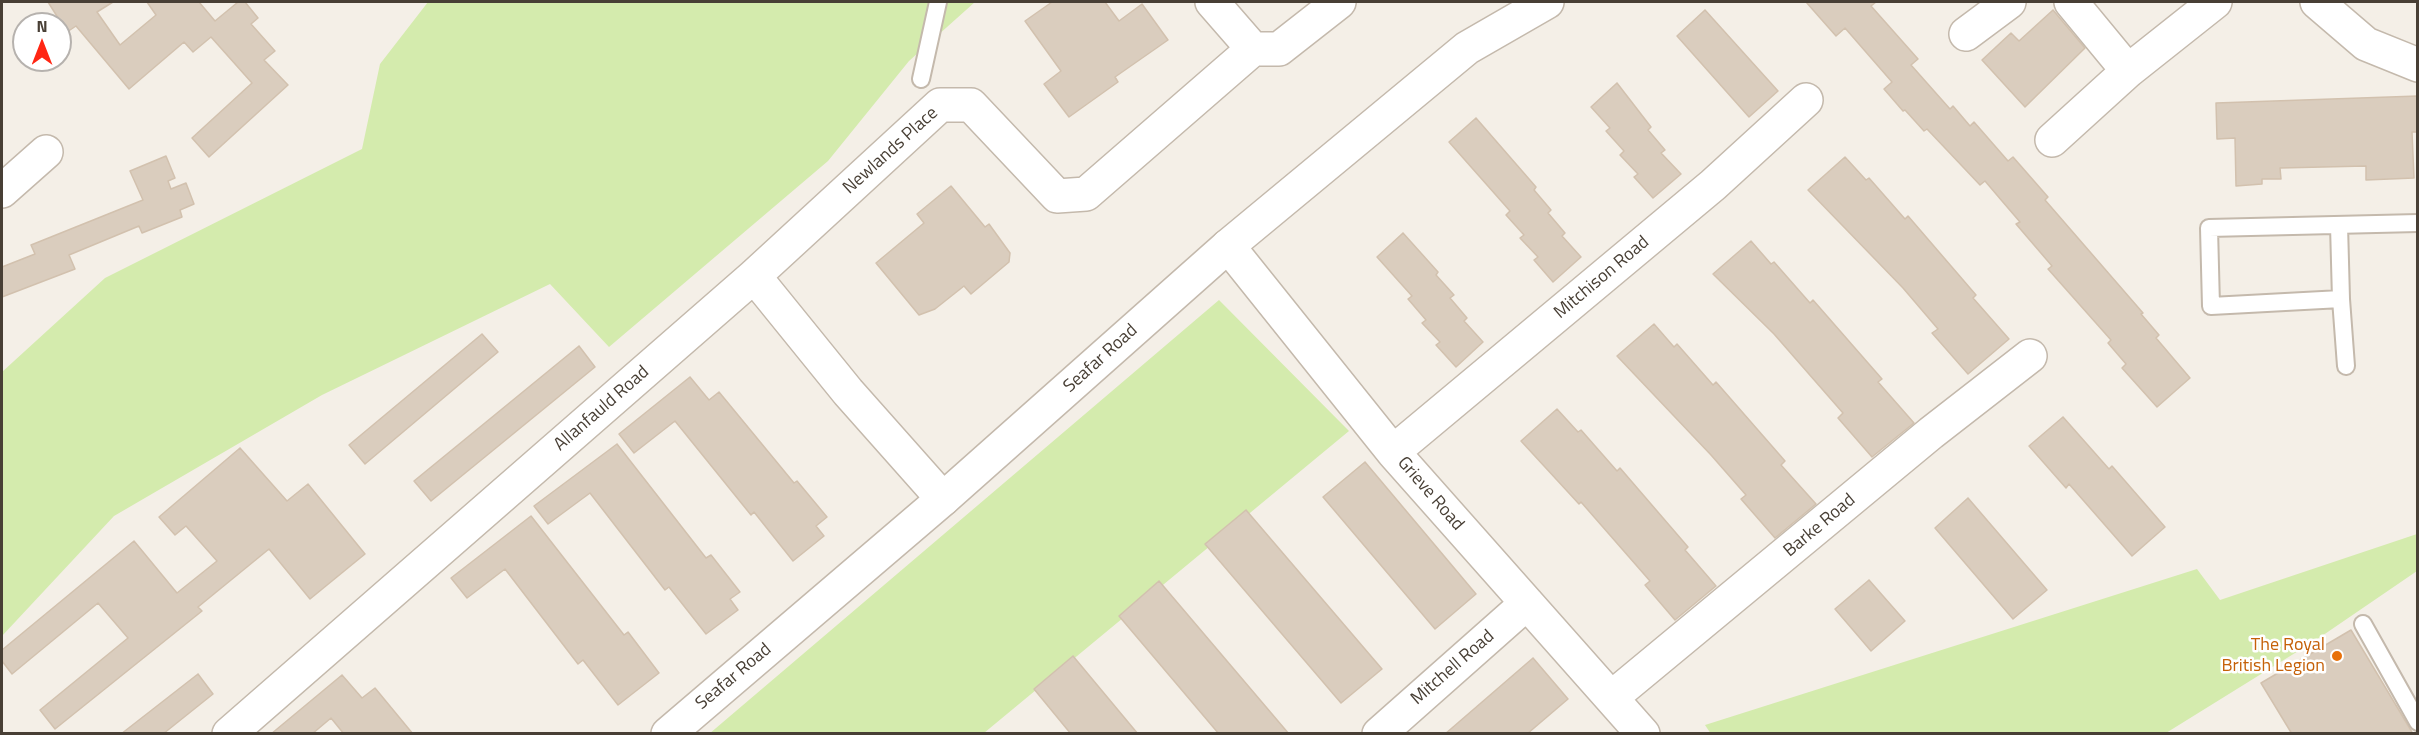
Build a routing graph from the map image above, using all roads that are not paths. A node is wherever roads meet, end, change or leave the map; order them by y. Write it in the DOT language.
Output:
graph roads {
  1 [pos="938,2"];
  2 [pos="1212,2"];
  3 [pos="1339,2"];
  4 [pos="1547,2"];
  5 [pos="2010,2"];
  6 [pos="2071,2"];
  7 [pos="2215,2"];
  8 [pos="2317,2"];
  9 [pos="1966,34"];
  10 [pos="1253,49"];
  11 [pos="2418,65"];
  12 [pos="2128,71"];
  13 [pos="921,80"];
  14 [pos="1806,100"];
  15 [pos="2052,140"];
  16 [pos="46,152"];
  17 [pos="2,191"];
  18 [pos="2418,223"];
  19 [pos="2339,225"];
  20 [pos="1228,246"];
  21 [pos="754,276"];
  22 [pos="2341,299"];
  23 [pos="2030,356"];
  24 [pos="2346,366"];
  25 [pos="1393,452"];
  26 [pos="943,500"];
  27 [pos="1527,603"];
  28 [pos="2363,624"];
  29 [pos="1611,698"];
  30 [pos="2418,722"];
  31 [pos="229,734"];
  32 [pos="668,734"];
  33 [pos="1379,734"];
  34 [pos="1643,734"];
  1 -- 13 [label="lane"];
  2 -- 10 [label="street"];
  3 -- 10 [label="street"];
  4 -- 20 [label="street, Seafar Road"];
  5 -- 9 [label="street"];
  6 -- 12 [label="street"];
  7 -- 12 [label="street"];
  8 -- 11 [label="street"];
  10 -- 21 [label="street, Newlands Place"];
  12 -- 15 [label="street"];
  14 -- 25 [label="street, Mitchison Road"];
  16 -- 17 [label="street"];
  18 -- 19 [label="lane"];
  19 -- 22 [label="lane"];
  19 -- 22 [label="lane"];
  20 -- 25 [label="street, Grieve Road"];
  20 -- 26 [label="street, Seafar Road"];
  21 -- 26 [label="street"];
  21 -- 31 [label="street, Allanfauld Road"];
  22 -- 24 [label="lane"];
  23 -- 29 [label="street, Barke Road"];
  25 -- 27 [label="street, Grieve Road"];
  26 -- 32 [label="street, Seafar Road"];
  27 -- 29 [label="street, Grieve Road"];
  27 -- 33 [label="street, Mitchell Road"];
  28 -- 30 [label="lane"];
  29 -- 34 [label="street, Grieve Road"];
}
